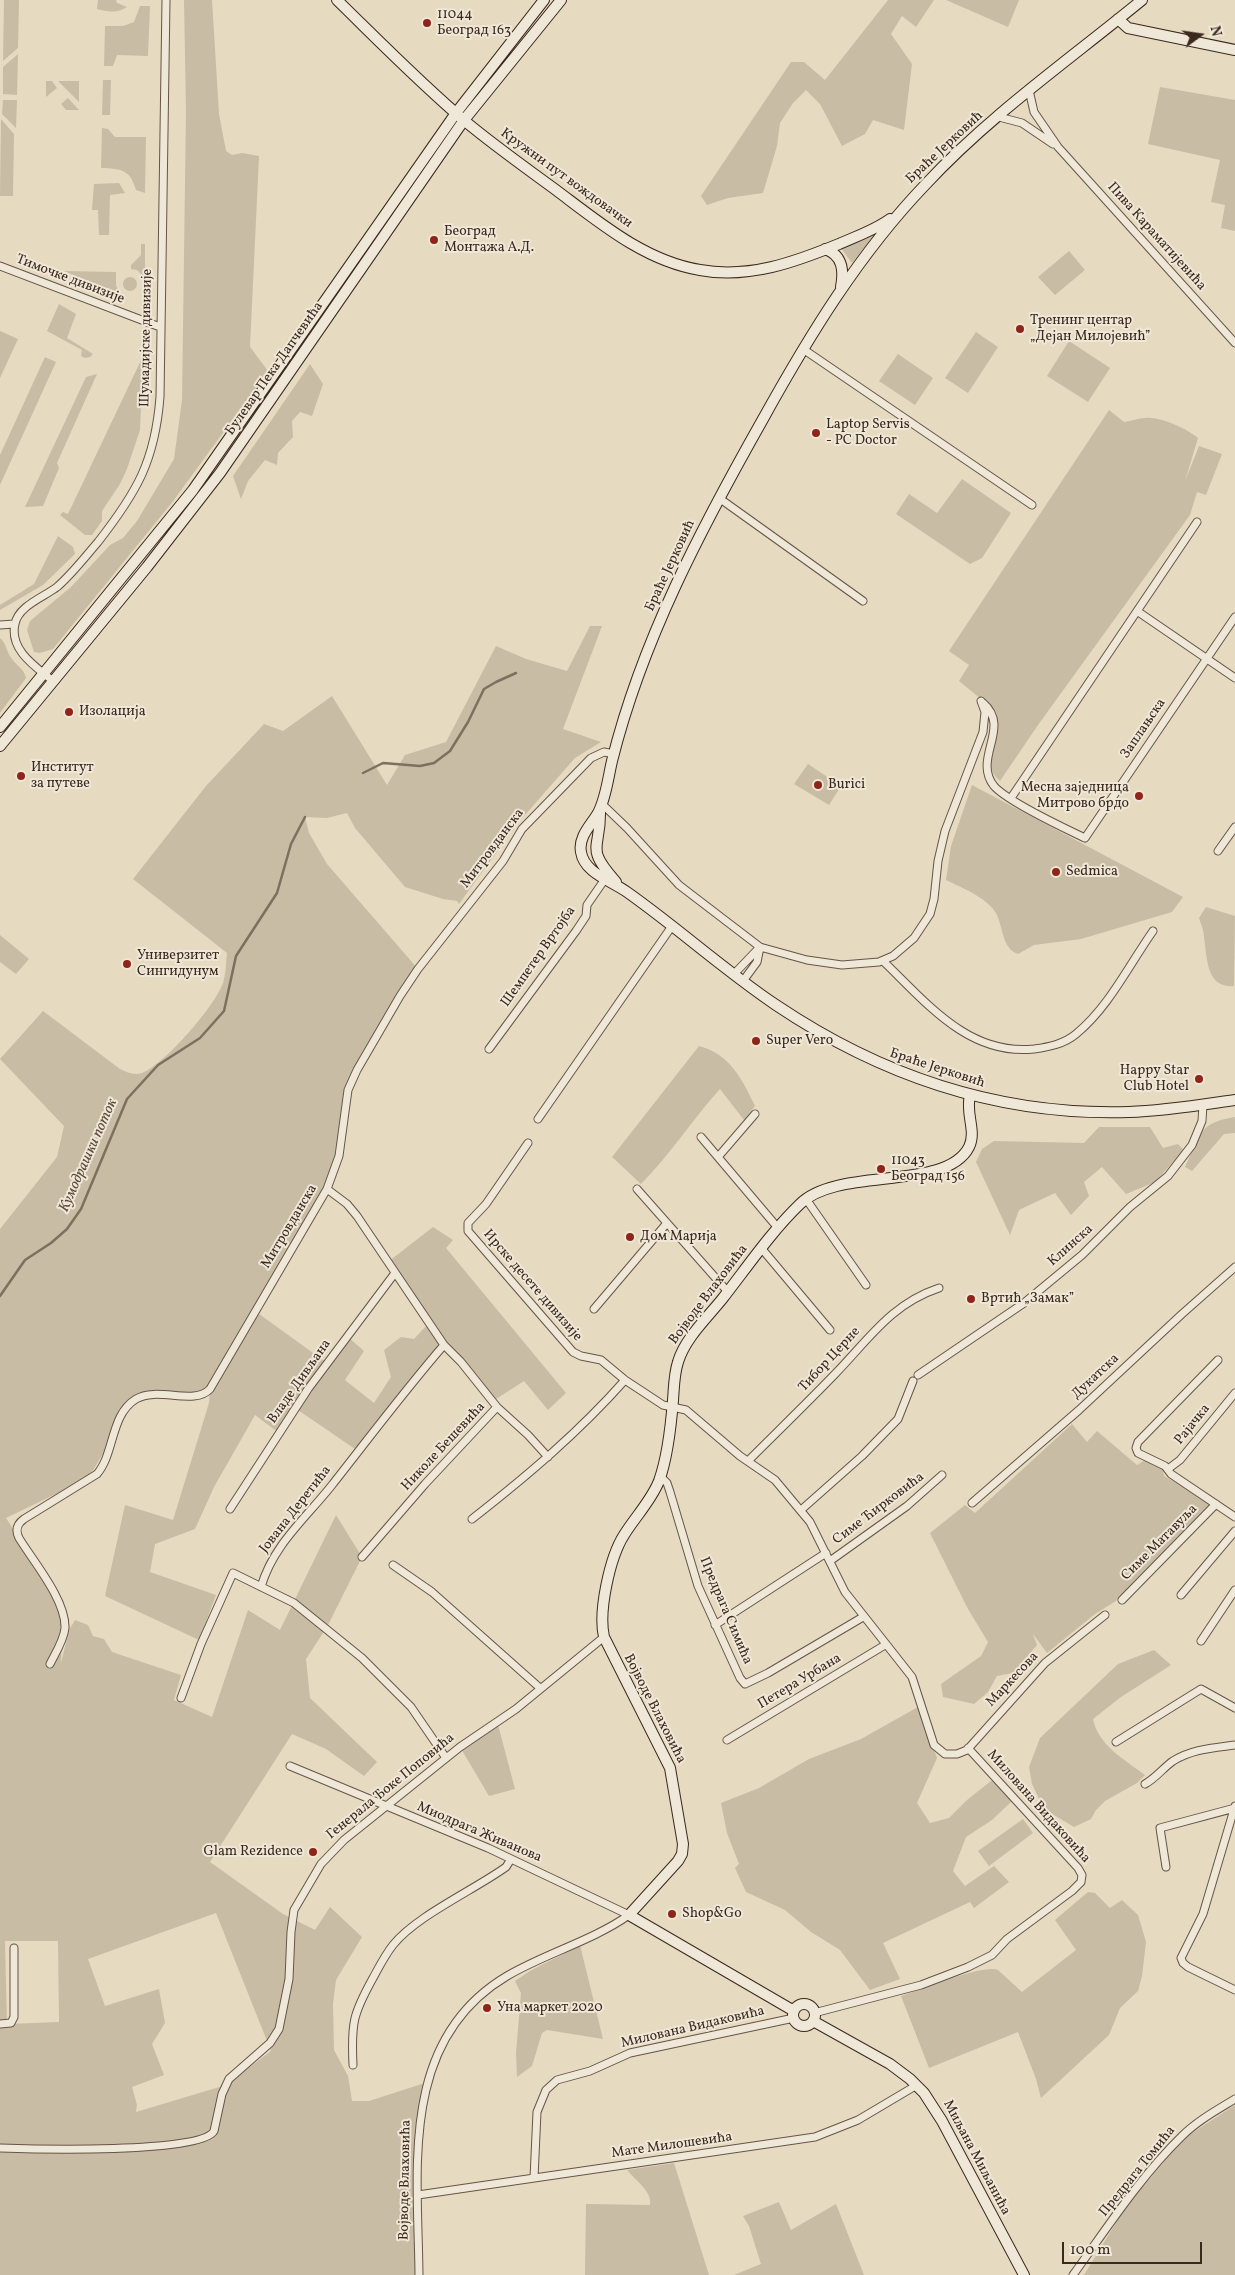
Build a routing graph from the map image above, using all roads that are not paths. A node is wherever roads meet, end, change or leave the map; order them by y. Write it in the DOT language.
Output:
graph roads {
  1 [pos="166,0"];
  2 [pos="337,0"];
  3 [pos="544,0"];
  4 [pos="561,0"];
  5 [pos="1142,0"];
  6 [pos="1118,19"];
  7 [pos="1235,50"];
  8 [pos="1029,90"];
  9 [pos="456,113"];
  10 [pos="999,116"];
  11 [pos="464,120"];
  12 [pos="1058,148"];
  13 [pos="897,214"];
  14 [pos="825,249"];
  15 [pos="0,266"];
  16 [pos="840,290"];
  17 [pos="160,327"];
  18 [pos="1235,343"];
  19 [pos="803,349"];
  20 [pos="719,498"];
  21 [pos="1032,505"];
  22 [pos="1197,522"];
  23 [pos="863,601"];
  24 [pos="1137,611"];
  25 [pos="1235,617"];
  26 [pos="14,624"];
  27 [pos="0,625"];
  28 [pos="1206,658"];
  29 [pos="44,673"];
  30 [pos="1235,678"];
  31 [pos="53,681"];
  32 [pos="0,727"];
  33 [pos="0,746"];
  34 [pos="614,754"];
  35 [pos="1010,798"];
  36 [pos="601,807"];
  37 [pos="1235,827"];
  38 [pos="1218,851"];
  39 [pos="605,879"];
  40 [pos="623,889"];
  41 [pos="672,926"];
  42 [pos="1153,931"];
  43 [pos="760,948"];
  44 [pos="883,961"];
  45 [pos="734,974"];
  46 [pos="743,980"];
  47 [pos="490,1049"];
  48 [pos="970,1095"];
  49 [pos="1235,1100"];
  50 [pos="1203,1105"];
  51 [pos="755,1114"];
  52 [pos="538,1119"];
  53 [pos="701,1137"];
  54 [pos="528,1143"];
  55 [pos="718,1157"];
  56 [pos="328,1189"];
  57 [pos="636,1189"];
  58 [pos="806,1199"];
  59 [pos="668,1223"];
  60 [pos="778,1228"];
  61 [pos="762,1249"];
  62 [pos="1235,1268"];
  63 [pos="395,1273"];
  64 [pos="866,1285"];
  65 [pos="940,1288"];
  66 [pos="728,1292"];
  67 [pos="594,1309"];
  68 [pos="830,1330"];
  69 [pos="444,1345"];
  70 [pos="1218,1360"];
  71 [pos="918,1375"];
  72 [pos="625,1380"];
  73 [pos="913,1381"];
  74 [pos="1235,1393"];
  75 [pos="497,1408"];
  76 [pos="673,1408"];
  77 [pos="548,1458"];
  78 [pos="748,1461"];
  79 [pos="1168,1469"];
  80 [pos="942,1475"];
  81 [pos="660,1476"];
  82 [pos="972,1503"];
  83 [pos="1216,1504"];
  84 [pos="230,1509"];
  85 [pos="801,1510"];
  86 [pos="1235,1517"];
  87 [pos="472,1519"];
  88 [pos="1235,1530"];
  89 [pos="826,1553"];
  90 [pos="362,1557"];
  91 [pos="830,1561"];
  92 [pos="393,1565"];
  93 [pos="261,1587"];
  94 [pos="1235,1590"];
  95 [pos="1181,1595"];
  96 [pos="1122,1600"];
  97 [pos="1105,1615"];
  98 [pos="863,1617"];
  99 [pos="716,1625"];
  100 [pos="604,1637"];
  101 [pos="1201,1641"];
  102 [pos="885,1645"];
  103 [pos="50,1664"];
  104 [pos="540,1688"];
  105 [pos="180,1698"];
  106 [pos="1235,1708"];
  107 [pos="727,1740"];
  108 [pos="1116,1742"];
  109 [pos="1235,1745"];
  110 [pos="968,1748"];
  111 [pos="446,1758"];
  112 [pos="290,1766"];
  113 [pos="1145,1784"];
  114 [pos="386,1807"];
  115 [pos="1235,1807"];
  116 [pos="511,1859"];
  117 [pos="1166,1867"];
  118 [pos="629,1915"];
  119 [pos="14,1948"];
  120 [pos="1235,1990"];
  121 [pos="794,2015"];
  122 [pos="813,2017"];
  123 [pos="0,2024"];
  124 [pos="353,2065"];
  125 [pos="917,2085"];
  126 [pos="1235,2098"];
  127 [pos="0,2148"];
  128 [pos="534,2178"];
  129 [pos="418,2195"];
  130 [pos="419,2275"];
  131 [pos="1024,2275"];
  132 [pos="1073,2275"];
  1 -- 17 [label="street, Шумадијске дивизије"];
  2 -- 9 [label="street, Кружни пут вождовачки"];
  3 -- 9 [label="street, Булевар Пека Дапчевића"];
  4 -- 11 [label="street, Булевар Пека Дапчевића"];
  5 -- 6 [label="street, Браће Јерковић"];
  6 -- 7 [label="street"];
  6 -- 8 [label="street, Браће Јерковић"];
  8 -- 10 [label="street, Браће Јерковић"];
  8 -- 12 [label="street, Пива Караматијевића"];
  9 -- 11 [label="street, Кружни пут вождовачки"];
  9 -- 29 [label="street, Булевар Пека Дапчевића"];
  10 -- 12 [label="street, Пива Караматијевића"];
  10 -- 13 [label="street, Браће Јерковић"];
  11 -- 14 [label="street, Кружни пут вождовачки"];
  11 -- 31 [label="street, Булевар Пека Дапчевића"];
  12 -- 18 [label="street, Пива Караматијевића"];
  13 -- 14 [label="street, Кружни пут вождовачки"];
  13 -- 16 [label="street, Браће Јерковић"];
  14 -- 16 [label="street"];
  15 -- 17 [label="street, Тимочке дивизије"];
  16 -- 19 [label="street, Браће Јерковић"];
  17 -- 26 [label="street, Шумадијске дивизије"];
  19 -- 20 [label="street, Браће Јерковић"];
  19 -- 21 [label="street"];
  20 -- 23 [label="street"];
  20 -- 34 [label="street, Браће Јерковић"];
  22 -- 24 [label="street"];
  24 -- 28 [label="street"];
  24 -- 35 [label="street"];
  25 -- 28 [label="street, Заплањска"];
  26 -- 27 [label="street"];
  26 -- 29 [label="street"];
  28 -- 30 [label="street"];
  28 -- 35 [label="street, Заплањска"];
  29 -- 31 [label="street"];
  29 -- 32 [label="street, Булевар Пека Дапчевића"];
  31 -- 33 [label="street, Булевар Пека Дапчевића"];
  34 -- 36 [label="street, Браће Јерковић"];
  34 -- 56 [label="street, Митровданска"];
  35 -- 44 [label="street"];
  36 -- 39 [label="street, Браће Јерковић"];
  36 -- 40 [label="street, Браће Јерковић"];
  36 -- 43 [label="street"];
  37 -- 38 [label="street"];
  39 -- 40 [label="street, Браће Јерковић"];
  39 -- 47 [label="street, Шемпетер Вртојба"];
  40 -- 41 [label="street, Браће Јерковић"];
  41 -- 45 [label="street, Браће Јерковић"];
  41 -- 52 [label="street"];
  42 -- 44 [label="street"];
  43 -- 44 [label="street"];
  43 -- 45 [label="street"];
  43 -- 46 [label="street"];
  45 -- 46 [label="street, Браће Јерковић"];
  46 -- 48 [label="street, Браће Јерковић"];
  48 -- 50 [label="street, Браће Јерковић"];
  48 -- 58 [label="street, Војводе Влаховића"];
  49 -- 50 [label="street, Браће Јерковић"];
  50 -- 71 [label="street, Клинска"];
  51 -- 55 [label="street"];
  53 -- 55 [label="street"];
  54 -- 72 [label="street, Ирске десете дивизије"];
  55 -- 60 [label="street"];
  56 -- 63 [label="street"];
  56 -- 103 [label="street, Митровданска"];
  57 -- 59 [label="street"];
  58 -- 60 [label="street, Војводе Влаховића"];
  58 -- 64 [label="street"];
  59 -- 66 [label="street"];
  59 -- 67 [label="street"];
  60 -- 61 [label="street, Војводе Влаховића"];
  61 -- 66 [label="street, Војводе Влаховића"];
  61 -- 68 [label="street"];
  62 -- 82 [label="street, Дукатска"];
  63 -- 69 [label="street"];
  63 -- 84 [label="street, Владе Дивљана"];
  65 -- 78 [label="street, Тибор Церне"];
  66 -- 76 [label="street, Војводе Влаховића"];
  69 -- 75 [label="street"];
  69 -- 93 [label="street, Јована Деретића"];
  70 -- 79 [label="street"];
  72 -- 76 [label="street, Ирске десете дивизије"];
  72 -- 77 [label="street"];
  73 -- 85 [label="street"];
  74 -- 79 [label="street, Рајачка"];
  75 -- 77 [label="street, Николе Бешевића"];
  75 -- 90 [label="street, Николе Бешевића"];
  76 -- 78 [label="street, Ирске десете дивизије"];
  76 -- 81 [label="street, Војводе Влаховића"];
  77 -- 87 [label="street"];
  78 -- 85 [label="street, Ирске десете дивизије"];
  79 -- 83 [label="street"];
  80 -- 91 [label="street, Симе Ћирковића"];
  81 -- 99 [label="street, Предрага Симића"];
  81 -- 100 [label="street, Војводе Влаховића"];
  83 -- 86 [label="street"];
  83 -- 96 [label="street, Симе Матавуља"];
  85 -- 89 [label="street, Ирске десете дивизије"];
  88 -- 95 [label="street"];
  89 -- 91 [label="street, Ирске десете дивизије"];
  89 -- 99 [label="street, Симе Ћирковића"];
  91 -- 98 [label="street, Ирске десете дивизије"];
  92 -- 104 [label="street"];
  93 -- 105 [label="street"];
  93 -- 111 [label="street"];
  94 -- 101 [label="street"];
  97 -- 110 [label="street, Маркесова"];
  98 -- 99 [label="street, Предрага Симића"];
  98 -- 102 [label="street, Ирске десете дивизије"];
  100 -- 104 [label="street, Генерала Ђоке Поповића"];
  100 -- 118 [label="street, Војводе Влаховића"];
  102 -- 107 [label="street, Петера Урбана"];
  102 -- 110 [label="street, Ирске десете дивизије"];
  104 -- 111 [label="street, Генерала Ђоке Поповића"];
  106 -- 108 [label="street"];
  109 -- 113 [label="street"];
  110 -- 122 [label="street, Милована Видаковића"];
  111 -- 114 [label="street, Генерала Ђоке Поповића"];
  112 -- 114 [label="street, Миодрага Живанова"];
  114 -- 116 [label="street, Миодрага Живанова"];
  114 -- 127 [label="street, Генерала Ђоке Поповића"];
  115 -- 117 [label="street"];
  115 -- 120 [label="street"];
  116 -- 118 [label="street, Миодрага Живанова"];
  116 -- 124 [label="street"];
  118 -- 121 [label="street"];
  118 -- 129 [label="street, Војводе Влаховића"];
  119 -- 123 [label="street"];
  121 -- 122 [label="street"];
  121 -- 122 [label="street"];
  121 -- 128 [label="street, Милована Видаковића"];
  122 -- 125 [label="street, Миљана Миљанића"];
  125 -- 128 [label="street, Мате Милошевића"];
  125 -- 131 [label="street, Миљана Миљанића"];
  126 -- 132 [label="street, Предрага Томића"];
  128 -- 129 [label="street, Мате Милошевића"];
  129 -- 130 [label="street, Војводе Влаховића"];
}
